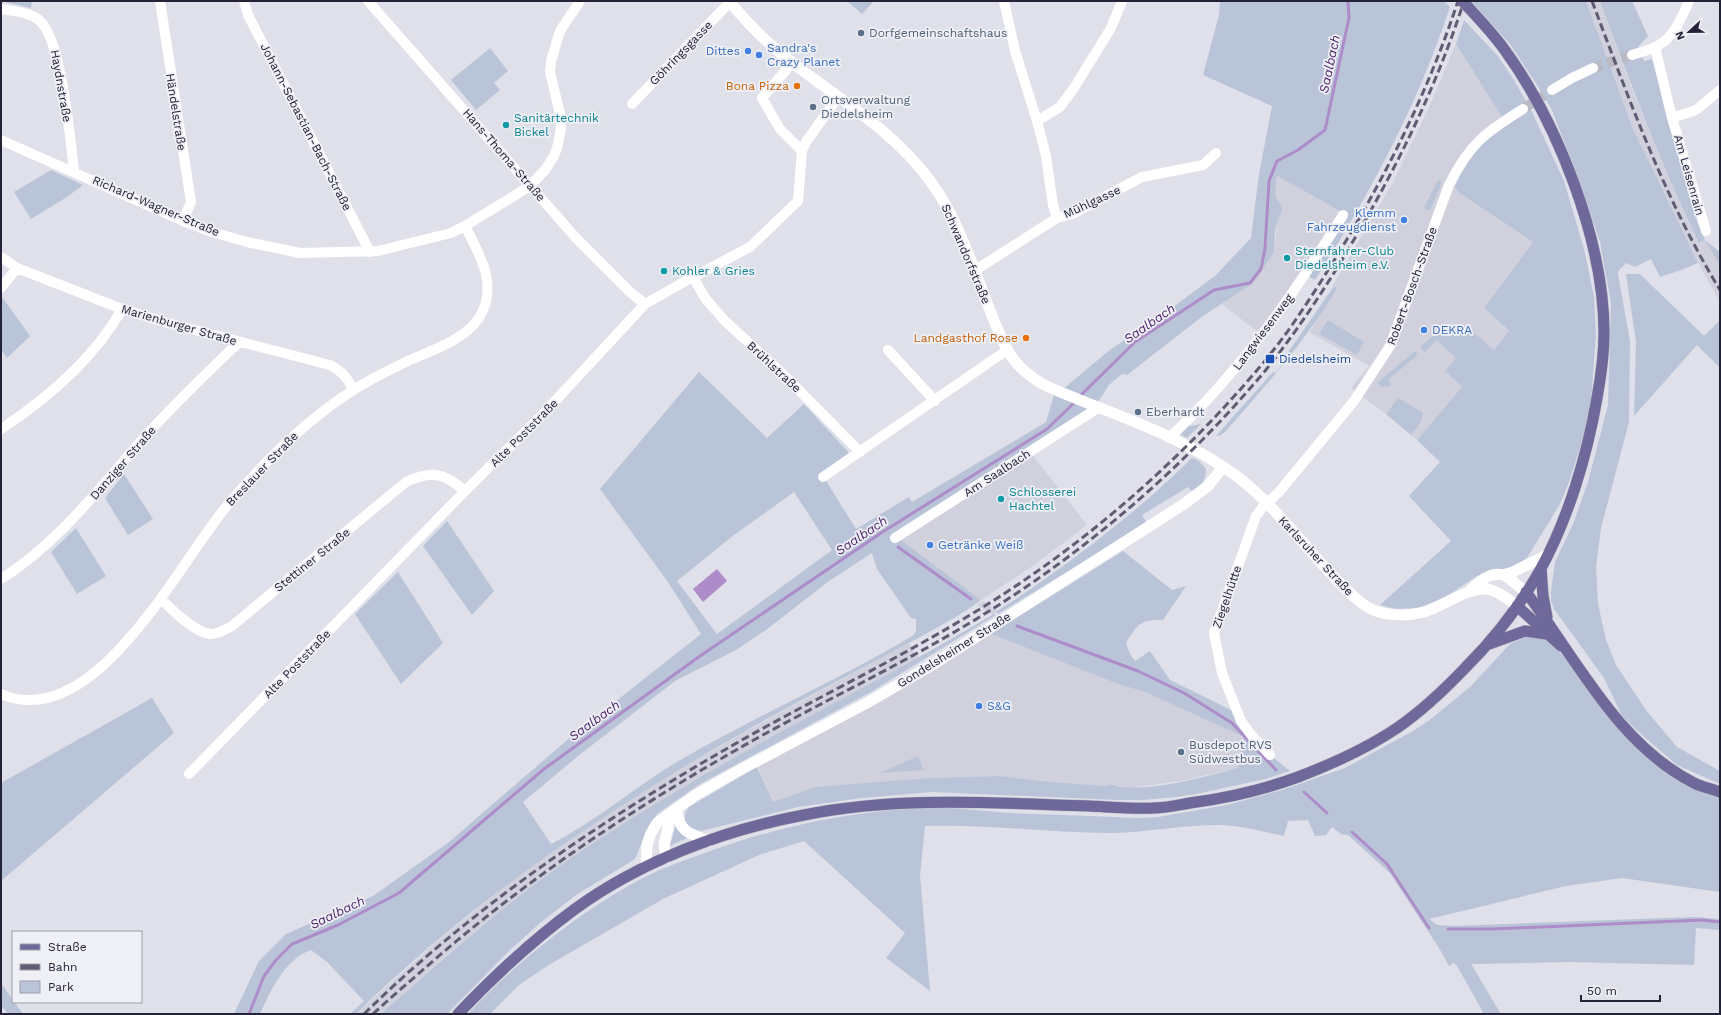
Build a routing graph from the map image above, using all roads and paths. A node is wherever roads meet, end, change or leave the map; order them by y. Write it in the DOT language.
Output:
graph roads {
  1 [pos="160,1"];
  2 [pos="244,1"];
  3 [pos="368,1"];
  4 [pos="580,1"];
  5 [pos="1004,1"];
  6 [pos="1122,1"];
  7 [pos="1689,1"];
  8 [pos="729,2"];
  9 [pos="1465,4"];
  10 [pos="1,9"];
  11 [pos="1654,47"];
  12 [pos="1632,55"];
  13 [pos="792,63"];
  14 [pos="1593,68"];
  15 [pos="1552,90"];
  16 [pos="1720,90"];
  17 [pos="838,97"];
  18 [pos="632,104"];
  19 [pos="1523,109"];
  20 [pos="1672,118"];
  21 [pos="1037,121"];
  22 [pos="1,140"];
  23 [pos="802,151"];
  24 [pos="1216,153"];
  25 [pos="74,171"];
  26 [pos="530,186"];
  27 [pos="1343,215"];
  28 [pos="1057,218"];
  29 [pos="183,221"];
  30 [pos="465,226"];
  31 [pos="1706,231"];
  32 [pos="370,252"];
  33 [pos="1,257"];
  34 [pos="17,268"];
  35 [pos="974,271"];
  36 [pos="693,276"];
  37 [pos="1,288"];
  38 [pos="645,304"];
  39 [pos="122,309"];
  40 [pos="239,342"];
  41 [pos="888,350"];
  42 [pos="1007,350"];
  43 [pos="354,390"];
  44 [pos="935,401"];
  45 [pos="1098,408"];
  46 [pos="1,430"];
  47 [pos="1169,438"];
  48 [pos="860,452"];
  49 [pos="1223,467"];
  50 [pos="823,477"];
  51 [pos="465,491"];
  52 [pos="1266,503"];
  53 [pos="896,538"];
  54 [pos="1548,555"];
  55 [pos="1541,568"];
  56 [pos="1503,575"];
  57 [pos="1,579"];
  58 [pos="1526,592"];
  59 [pos="1467,593"];
  60 [pos="161,599"];
  61 [pos="1517,606"];
  62 [pos="1548,621"];
  63 [pos="1546,634"];
  64 [pos="1488,644"];
  65 [pos="1568,652"];
  66 [pos="1,694"];
  67 [pos="1270,755"];
  68 [pos="189,774"];
  69 [pos="1720,792"];
  70 [pos="674,811"];
  71 [pos="708,841"];
  72 [pos="666,858"];
  73 [pos="646,866"];
  74 [pos="458,1014"];
  1 -- 29 [label="street, Händelstraße"];
  2 -- 32 [label="street, Johann-Sebastian-Bach-Straße"];
  3 -- 26 [label="street, Hans-Thoma-Straße"];
  4 -- 26 [label="street, Richard-Wagner-Straße"];
  5 -- 21 [label="street"];
  6 -- 21 [label="street"];
  7 -- 11 [label="street"];
  8 -- 13 [label="street, Schwandorfstraße"];
  8 -- 18 [label="street, Göhringsgasse"];
  9 -- 54 [label="main road"];
  10 -- 25 [label="street, Haydnstraße"];
  11 -- 12 [label="street"];
  11 -- 20 [label="street, Am Leisenrain"];
  13 -- 17 [label="street, Schwandorfstraße"];
  13 -- 23 [label="street"];
  14 -- 15 [label="street"];
  16 -- 20 [label="street, Am Leisenrain"];
  17 -- 23 [label="street, Alte Poststraße"];
  17 -- 35 [label="street, Schwandorfstraße"];
  19 -- 52 [label="street, Robert-Bosch-Straße"];
  20 -- 31 [label="street, Am Leisenrain"];
  21 -- 28 [label="street"];
  22 -- 25 [label="street, Richard-Wagner-Straße"];
  23 -- 36 [label="street, Alte Poststraße"];
  24 -- 28 [label="street, Mühlgasse"];
  25 -- 29 [label="street, Richard-Wagner-Straße"];
  26 -- 30 [label="street, Richard-Wagner-Straße"];
  26 -- 38 [label="street, Hans-Thoma-Straße"];
  27 -- 47 [label="street, Langwiesenweg"];
  28 -- 35 [label="street, Mühlgasse"];
  29 -- 32 [label="street, Richard-Wagner-Straße"];
  30 -- 32 [label="street, Richard-Wagner-Straße"];
  30 -- 43 [label="street, Breslauer Straße"];
  33 -- 34 [label="street, Marienburger Straße"];
  34 -- 37 [label="street"];
  34 -- 39 [label="street, Marienburger Straße"];
  35 -- 42 [label="street, Schwandorfstraße"];
  36 -- 38 [label="street, Alte Poststraße"];
  36 -- 48 [label="street, Brühlstraße"];
  38 -- 51 [label="street, Alte Poststraße"];
  39 -- 40 [label="street, Marienburger Straße"];
  39 -- 46 [label="street"];
  40 -- 43 [label="street, Marienburger Straße"];
  40 -- 57 [label="street, Danziger Straße"];
  41 -- 44 [label="street"];
  42 -- 44 [label="street"];
  42 -- 45 [label="street, Schwandorfstraße"];
  43 -- 60 [label="street, Breslauer Straße"];
  44 -- 48 [label="street"];
  45 -- 47 [label="street, Schwandorfstraße"];
  45 -- 53 [label="street, Am Saalbach"];
  47 -- 49 [label="street, Schwandorfstraße"];
  48 -- 50 [label="street"];
  49 -- 52 [label="street, Karlsruher Straße"];
  49 -- 70 [label="street, Gondelsheimer Straße"];
  51 -- 60 [label="street, Stettiner Straße"];
  51 -- 68 [label="street, Alte Poststraße"];
  52 -- 59 [label="street, Karlsruher Straße"];
  52 -- 67 [label="street, Ziegelhütte"];
  54 -- 55 [label="main road"];
  54 -- 56 [label="street, Karlsruher Straße"];
  55 -- 58 [label="main road"];
  55 -- 62 [label="main road"];
  56 -- 58 [label="street"];
  56 -- 59 [label="street, Karlsruher Straße"];
  58 -- 61 [label="main road"];
  58 -- 62 [label="main road"];
  59 -- 61 [label="street, Karlsruher Straße"];
  60 -- 66 [label="street, Breslauer Straße"];
  61 -- 63 [label="main road"];
  61 -- 64 [label="main road"];
  62 -- 65 [label="main road"];
  63 -- 64 [label="main road"];
  63 -- 65 [label="main road"];
  64 -- 71 [label="main road"];
  65 -- 69 [label="main road"];
  70 -- 71 [label="street"];
  70 -- 72 [label="street"];
  70 -- 73 [label="street, Gondelsheimer Straße"];
  71 -- 72 [label="main road"];
  72 -- 73 [label="main road"];
  73 -- 74 [label="main road"];
}
